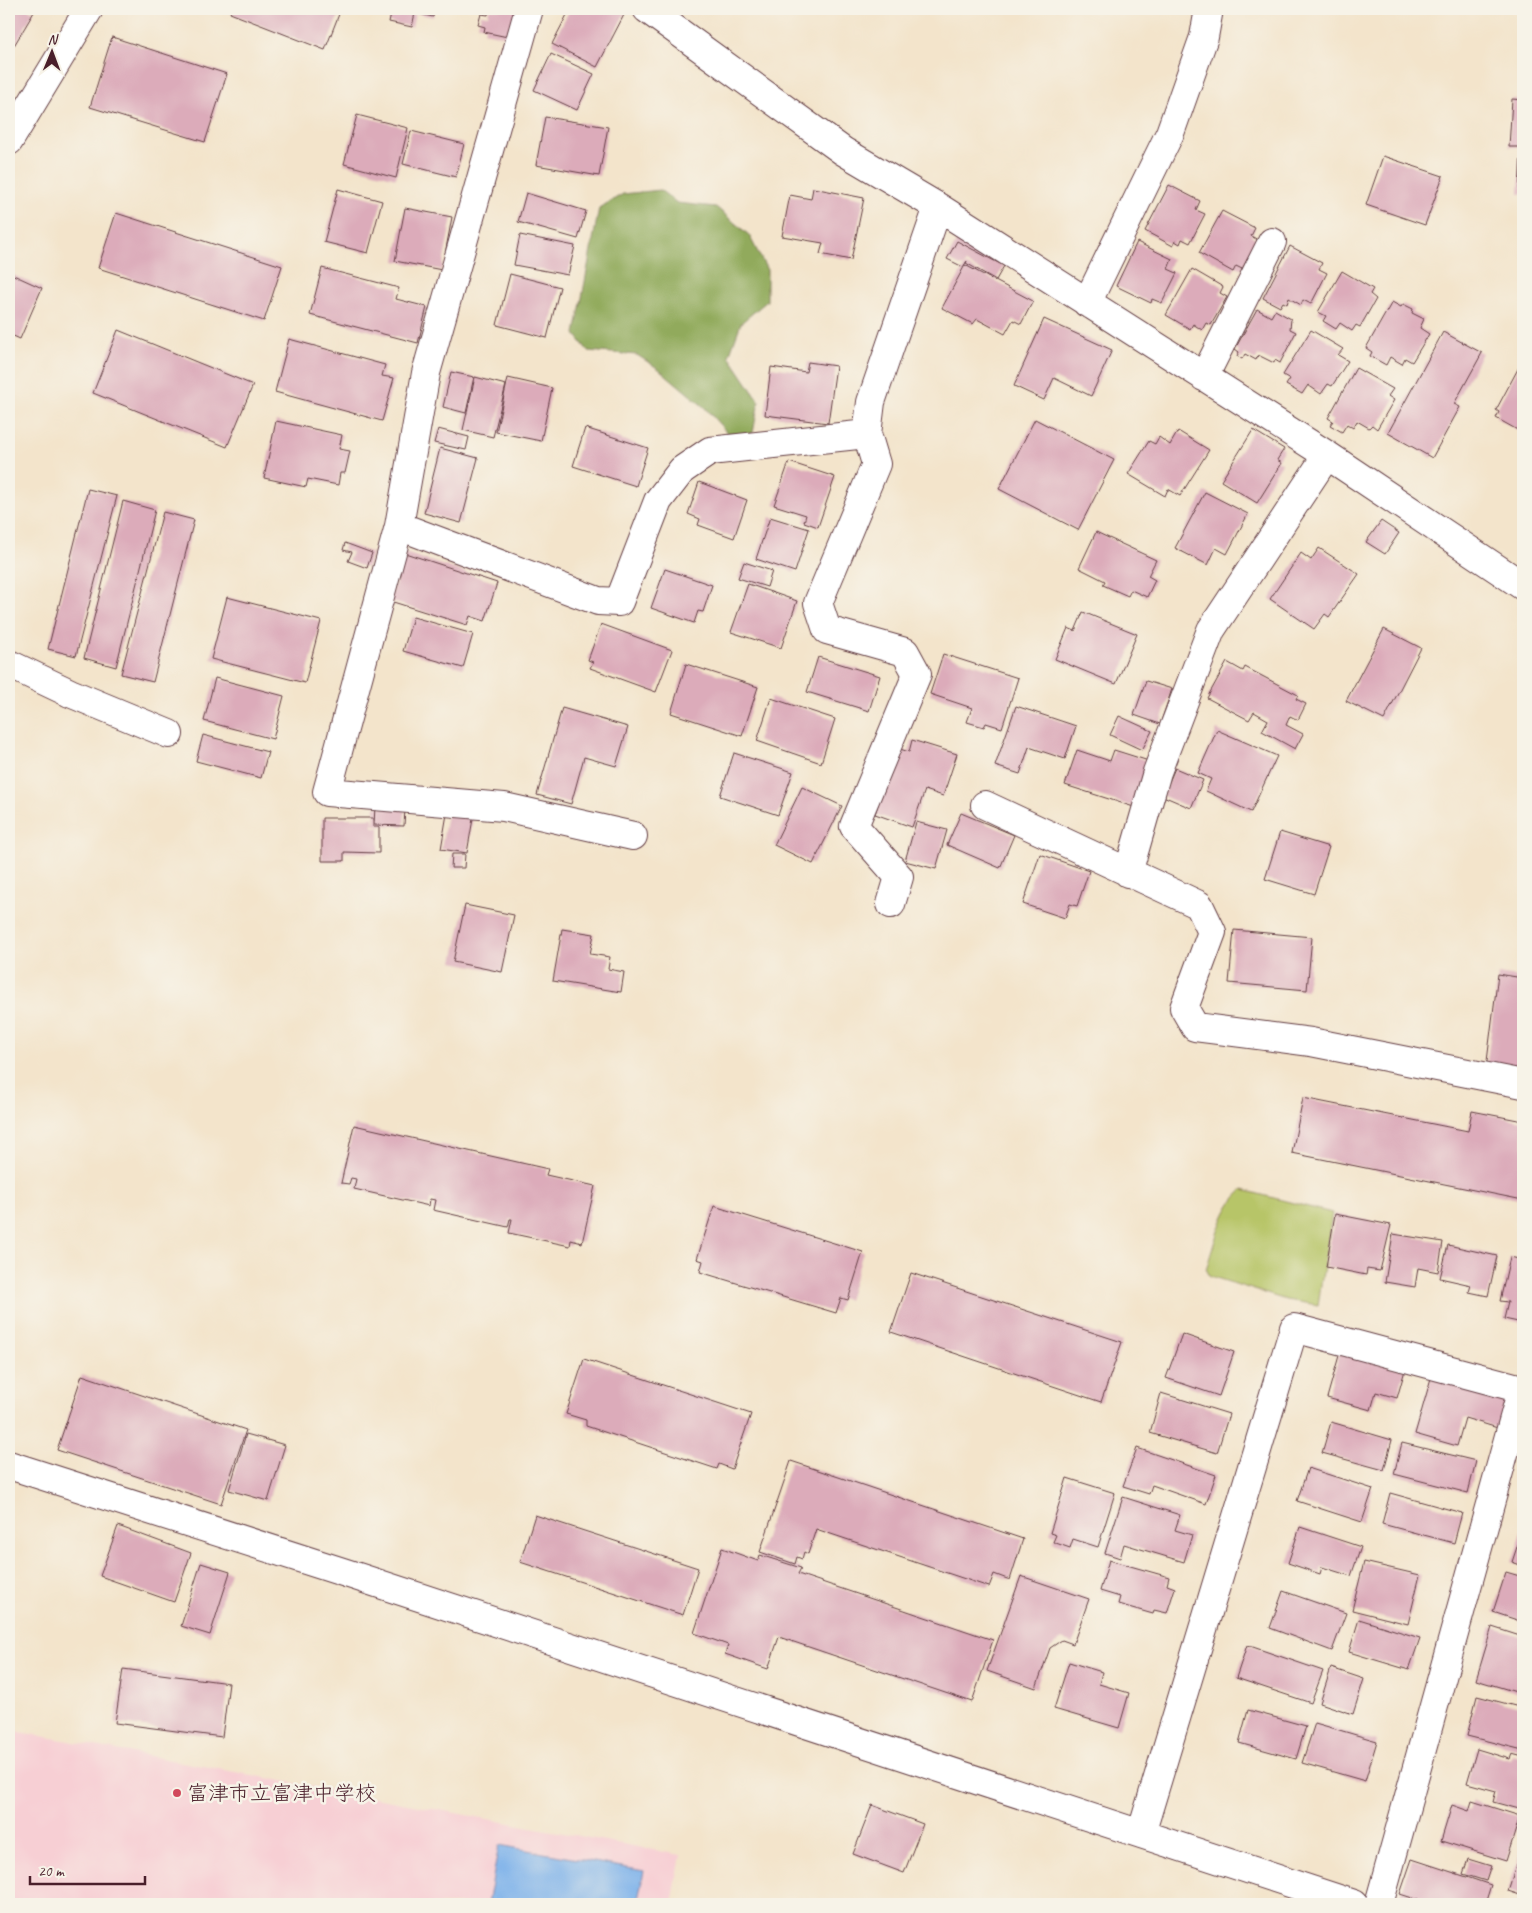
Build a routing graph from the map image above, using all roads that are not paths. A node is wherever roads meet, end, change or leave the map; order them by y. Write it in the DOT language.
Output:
graph roads {
  1 [pos="89,9"];
  2 [pos="529,9"];
  3 [pos="647,9"];
  4 [pos="1209,9"];
  5 [pos="9,141"];
  6 [pos="938,207"];
  7 [pos="1272,242"];
  8 [pos="1087,303"];
  9 [pos="1204,377"];
  10 [pos="867,434"];
  11 [pos="1327,455"];
  12 [pos="399,526"];
  13 [pos="1523,586"];
  14 [pos="9,664"];
  15 [pos="169,734"];
  16 [pos="985,805"];
  17 [pos="633,836"];
  18 [pos="1128,873"];
  19 [pos="891,904"];
  20 [pos="1523,1084"];
  21 [pos="9,1465"];
  22 [pos="1141,1834"];
  23 [pos="1354,1904"];
  24 [pos="1379,1904"];
  1 -- 5 [label="street"];
  2 -- 12 [label="street"];
  3 -- 6 [label="street"];
  4 -- 8 [label="street"];
  6 -- 8 [label="street"];
  6 -- 10 [label="street"];
  7 -- 9 [label="street"];
  8 -- 9 [label="street"];
  9 -- 11 [label="street"];
  10 -- 12 [label="street"];
  10 -- 19 [label="street"];
  11 -- 13 [label="street"];
  11 -- 18 [label="street"];
  12 -- 17 [label="street"];
  14 -- 15 [label="street"];
  16 -- 18 [label="street"];
  18 -- 20 [label="street"];
  21 -- 22 [label="street"];
  22 -- 23 [label="street"];
  22 -- 24 [label="street"];
}
